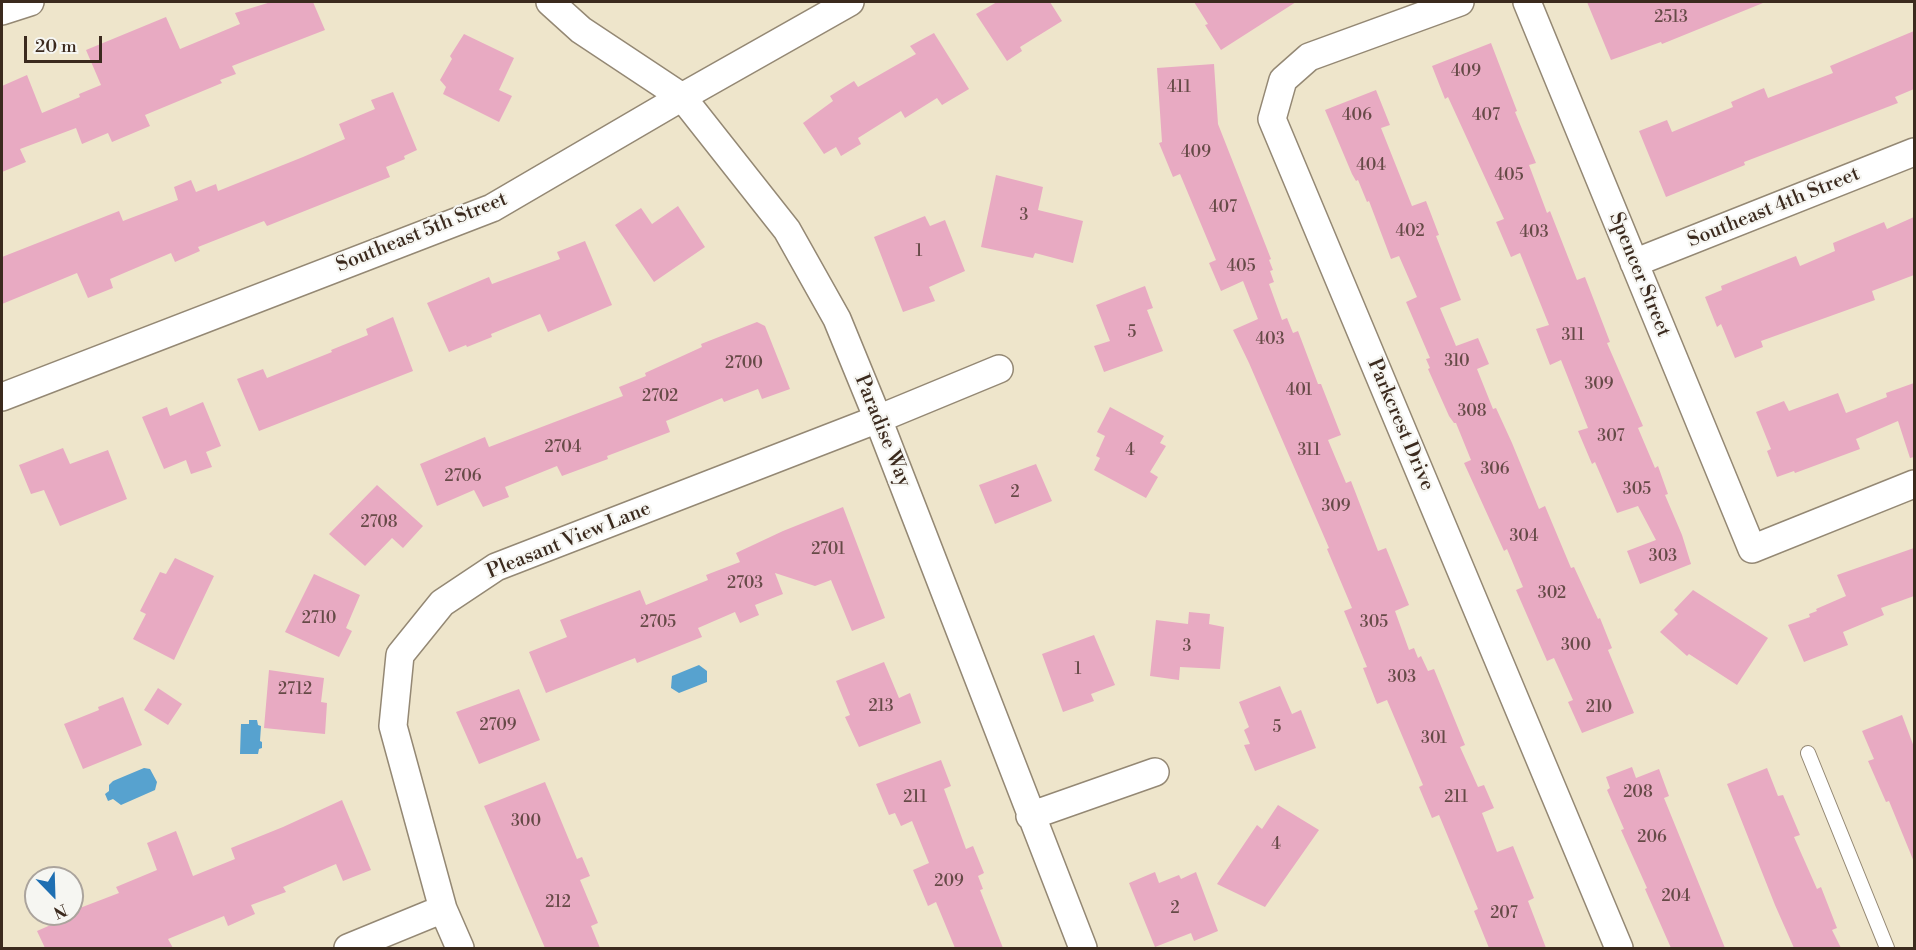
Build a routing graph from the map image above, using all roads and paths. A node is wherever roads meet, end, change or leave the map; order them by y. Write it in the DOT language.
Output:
graph roads {
  1 [pos="30,2"];
  2 [pos="550,2"];
  3 [pos="850,2"];
  4 [pos="1460,2"];
  5 [pos="1527,2"];
  6 [pos="2,11"];
  7 [pos="682,97"];
  8 [pos="1914,152"];
  9 [pos="1634,263"];
  10 [pos="999,369"];
  11 [pos="2,397"];
  12 [pos="878,419"];
  13 [pos="1914,484"];
  14 [pos="1808,753"];
  15 [pos="1155,772"];
  16 [pos="1030,816"];
  17 [pos="443,909"];
  18 [pos="348,948"];
  19 [pos="460,948"];
  20 [pos="1083,948"];
  21 [pos="1619,948"];
  22 [pos="1887,948"];
  1 -- 6 [label="street"];
  2 -- 7 [label="street, Paradise Way"];
  3 -- 7 [label="street, Southeast 5th Street"];
  4 -- 21 [label="street, Parkcrest Drive"];
  5 -- 9 [label="street, Spencer Street"];
  7 -- 11 [label="street, Southeast 5th Street"];
  7 -- 12 [label="street, Paradise Way"];
  8 -- 9 [label="street, Southeast 4th Street"];
  9 -- 13 [label="street, Spencer Street"];
  10 -- 12 [label="street, Pleasant View Lane"];
  12 -- 16 [label="street, Paradise Way"];
  12 -- 17 [label="street, Pleasant View Lane"];
  14 -- 22 [label="lane"];
  15 -- 16 [label="street"];
  16 -- 20 [label="street, Paradise Way"];
  17 -- 18 [label="street"];
  17 -- 19 [label="street, Pleasant View Lane"];
}
